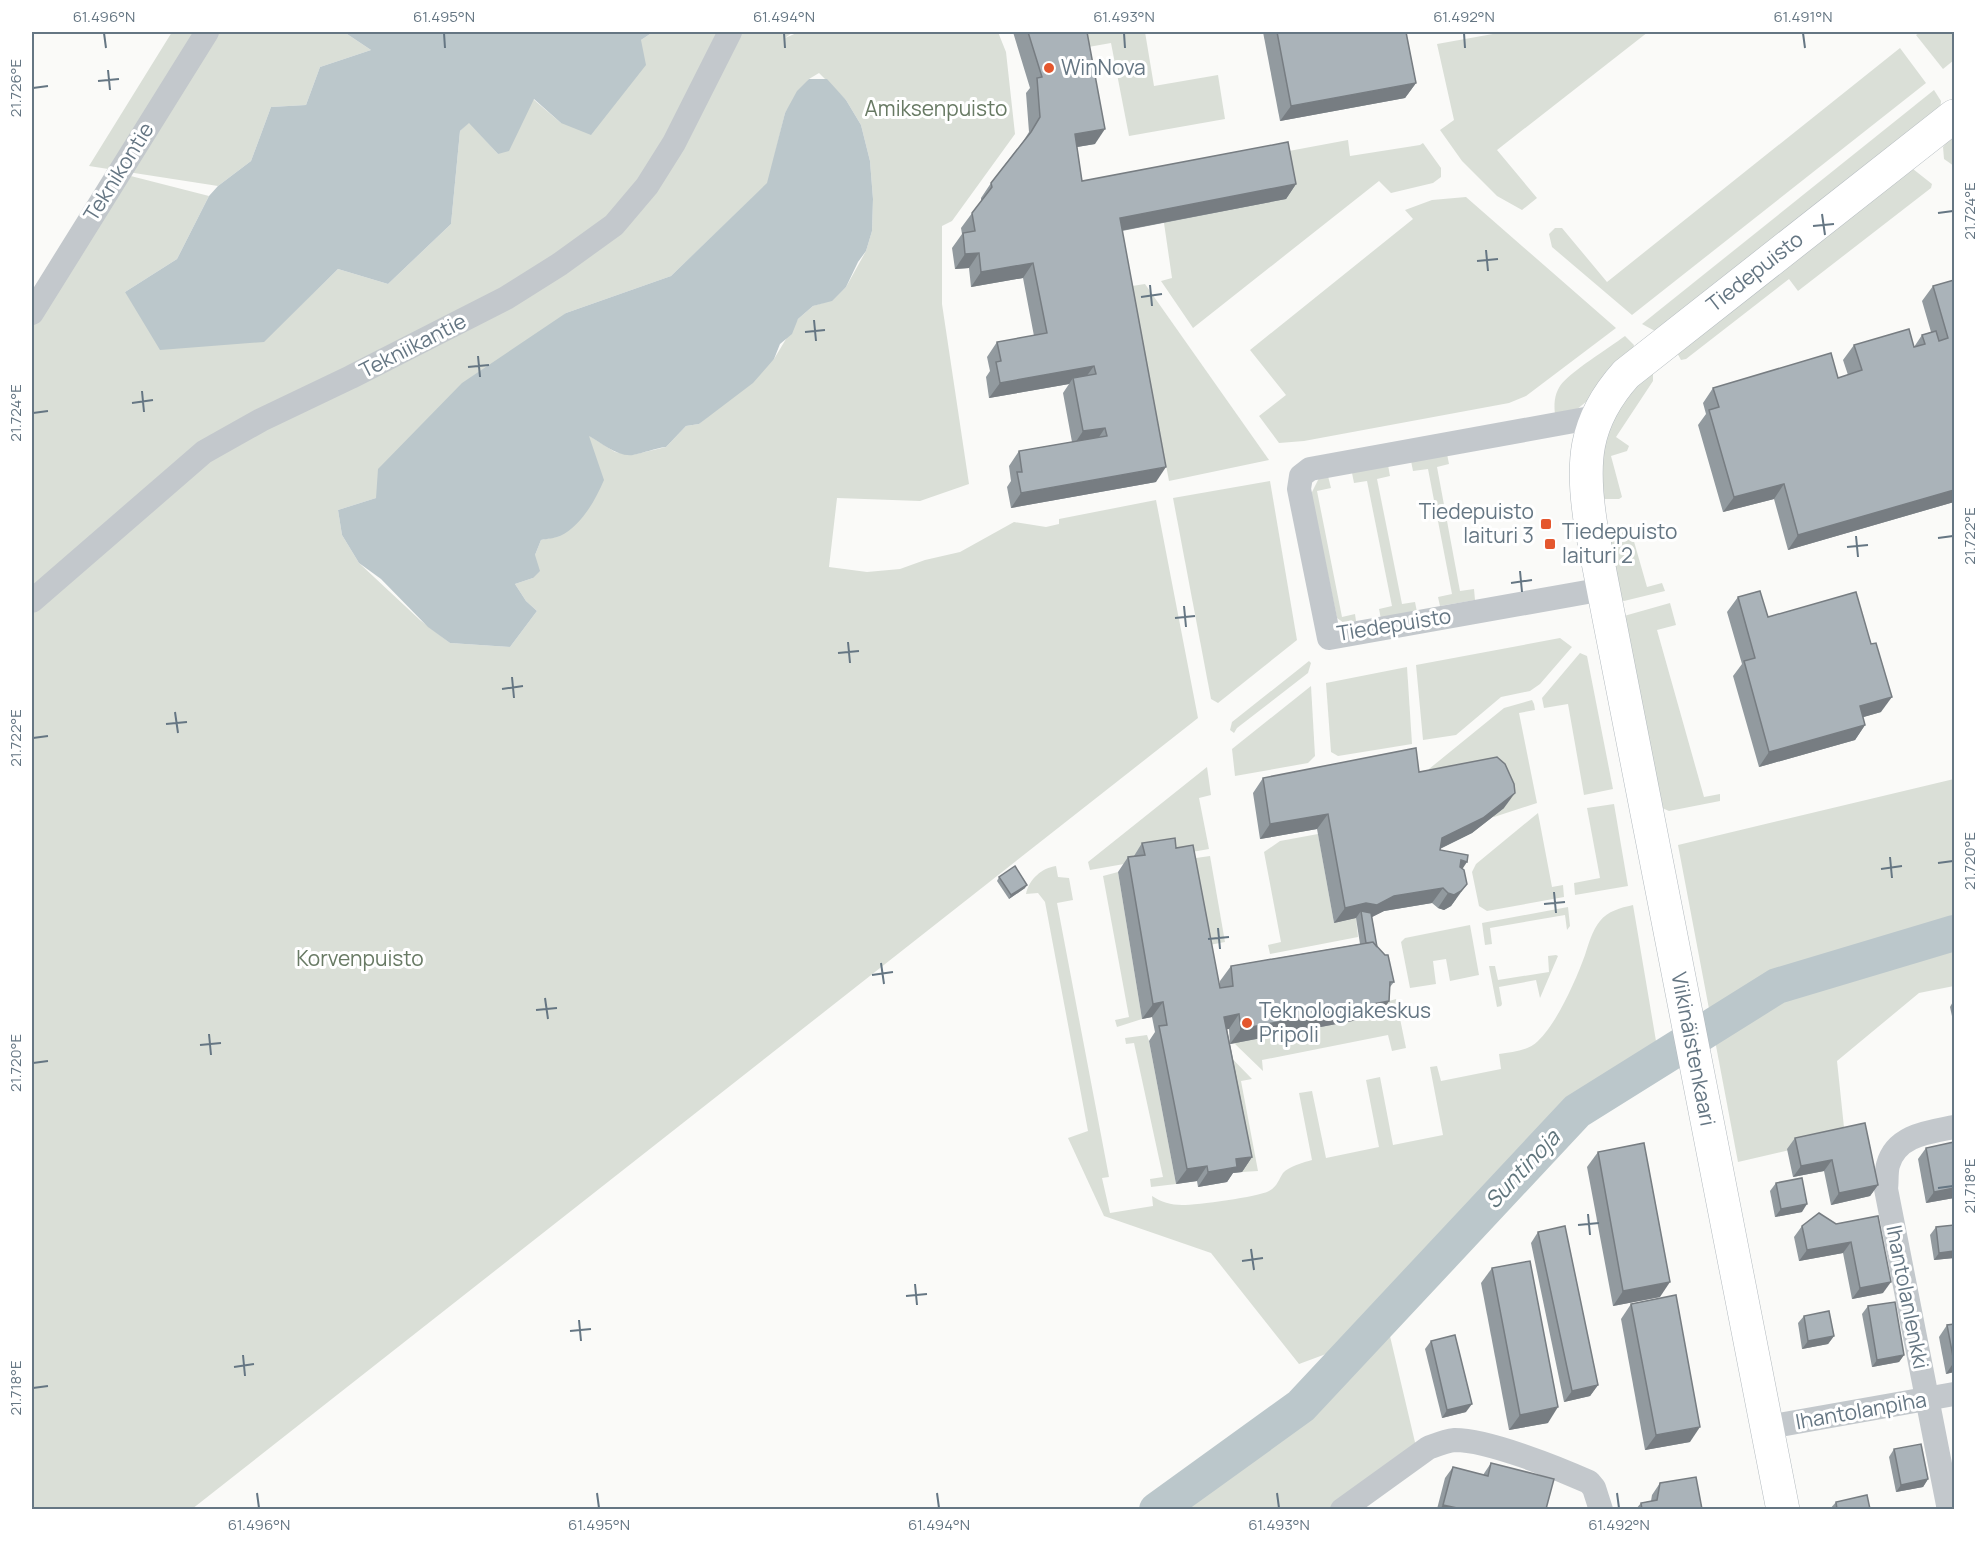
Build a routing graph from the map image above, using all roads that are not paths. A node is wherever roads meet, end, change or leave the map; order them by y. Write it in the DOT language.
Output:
graph roads {
  1 [pos="207,32"];
  2 [pos="730,32"];
  3 [pos="1954,116"];
  4 [pos="32,313"];
  5 [pos="1596,417"];
  6 [pos="1604,589"];
  7 [pos="32,601"];
  8 [pos="1954,1127"];
  9 [pos="1954,1394"];
  10 [pos="1926,1400"];
  11 [pos="1768,1427"];
  12 [pos="1342,1509"];
  13 [pos="1601,1509"];
  14 [pos="1783,1509"];
  15 [pos="1949,1509"];
  1 -- 4 [label="street, Teknikontie"];
  2 -- 7 [label="street, Tekniikantie"];
  3 -- 5 [label="street, Tiedepuisto"];
  5 -- 6 [label="street, Tiedepuisto"];
  5 -- 6 [label="street, Tiedepuisto"];
  6 -- 11 [label="street, Viikinäistenkaari"];
  8 -- 10 [label="street, Ihantolanlenkki"];
  9 -- 10 [label="street, Ihantolanpiha"];
  10 -- 11 [label="street, Ihantolanpiha"];
  10 -- 15 [label="street, Ihantolanlenkki"];
  11 -- 14 [label="street, Viikinäistenkaari"];
  12 -- 13 [label="street"];
}
